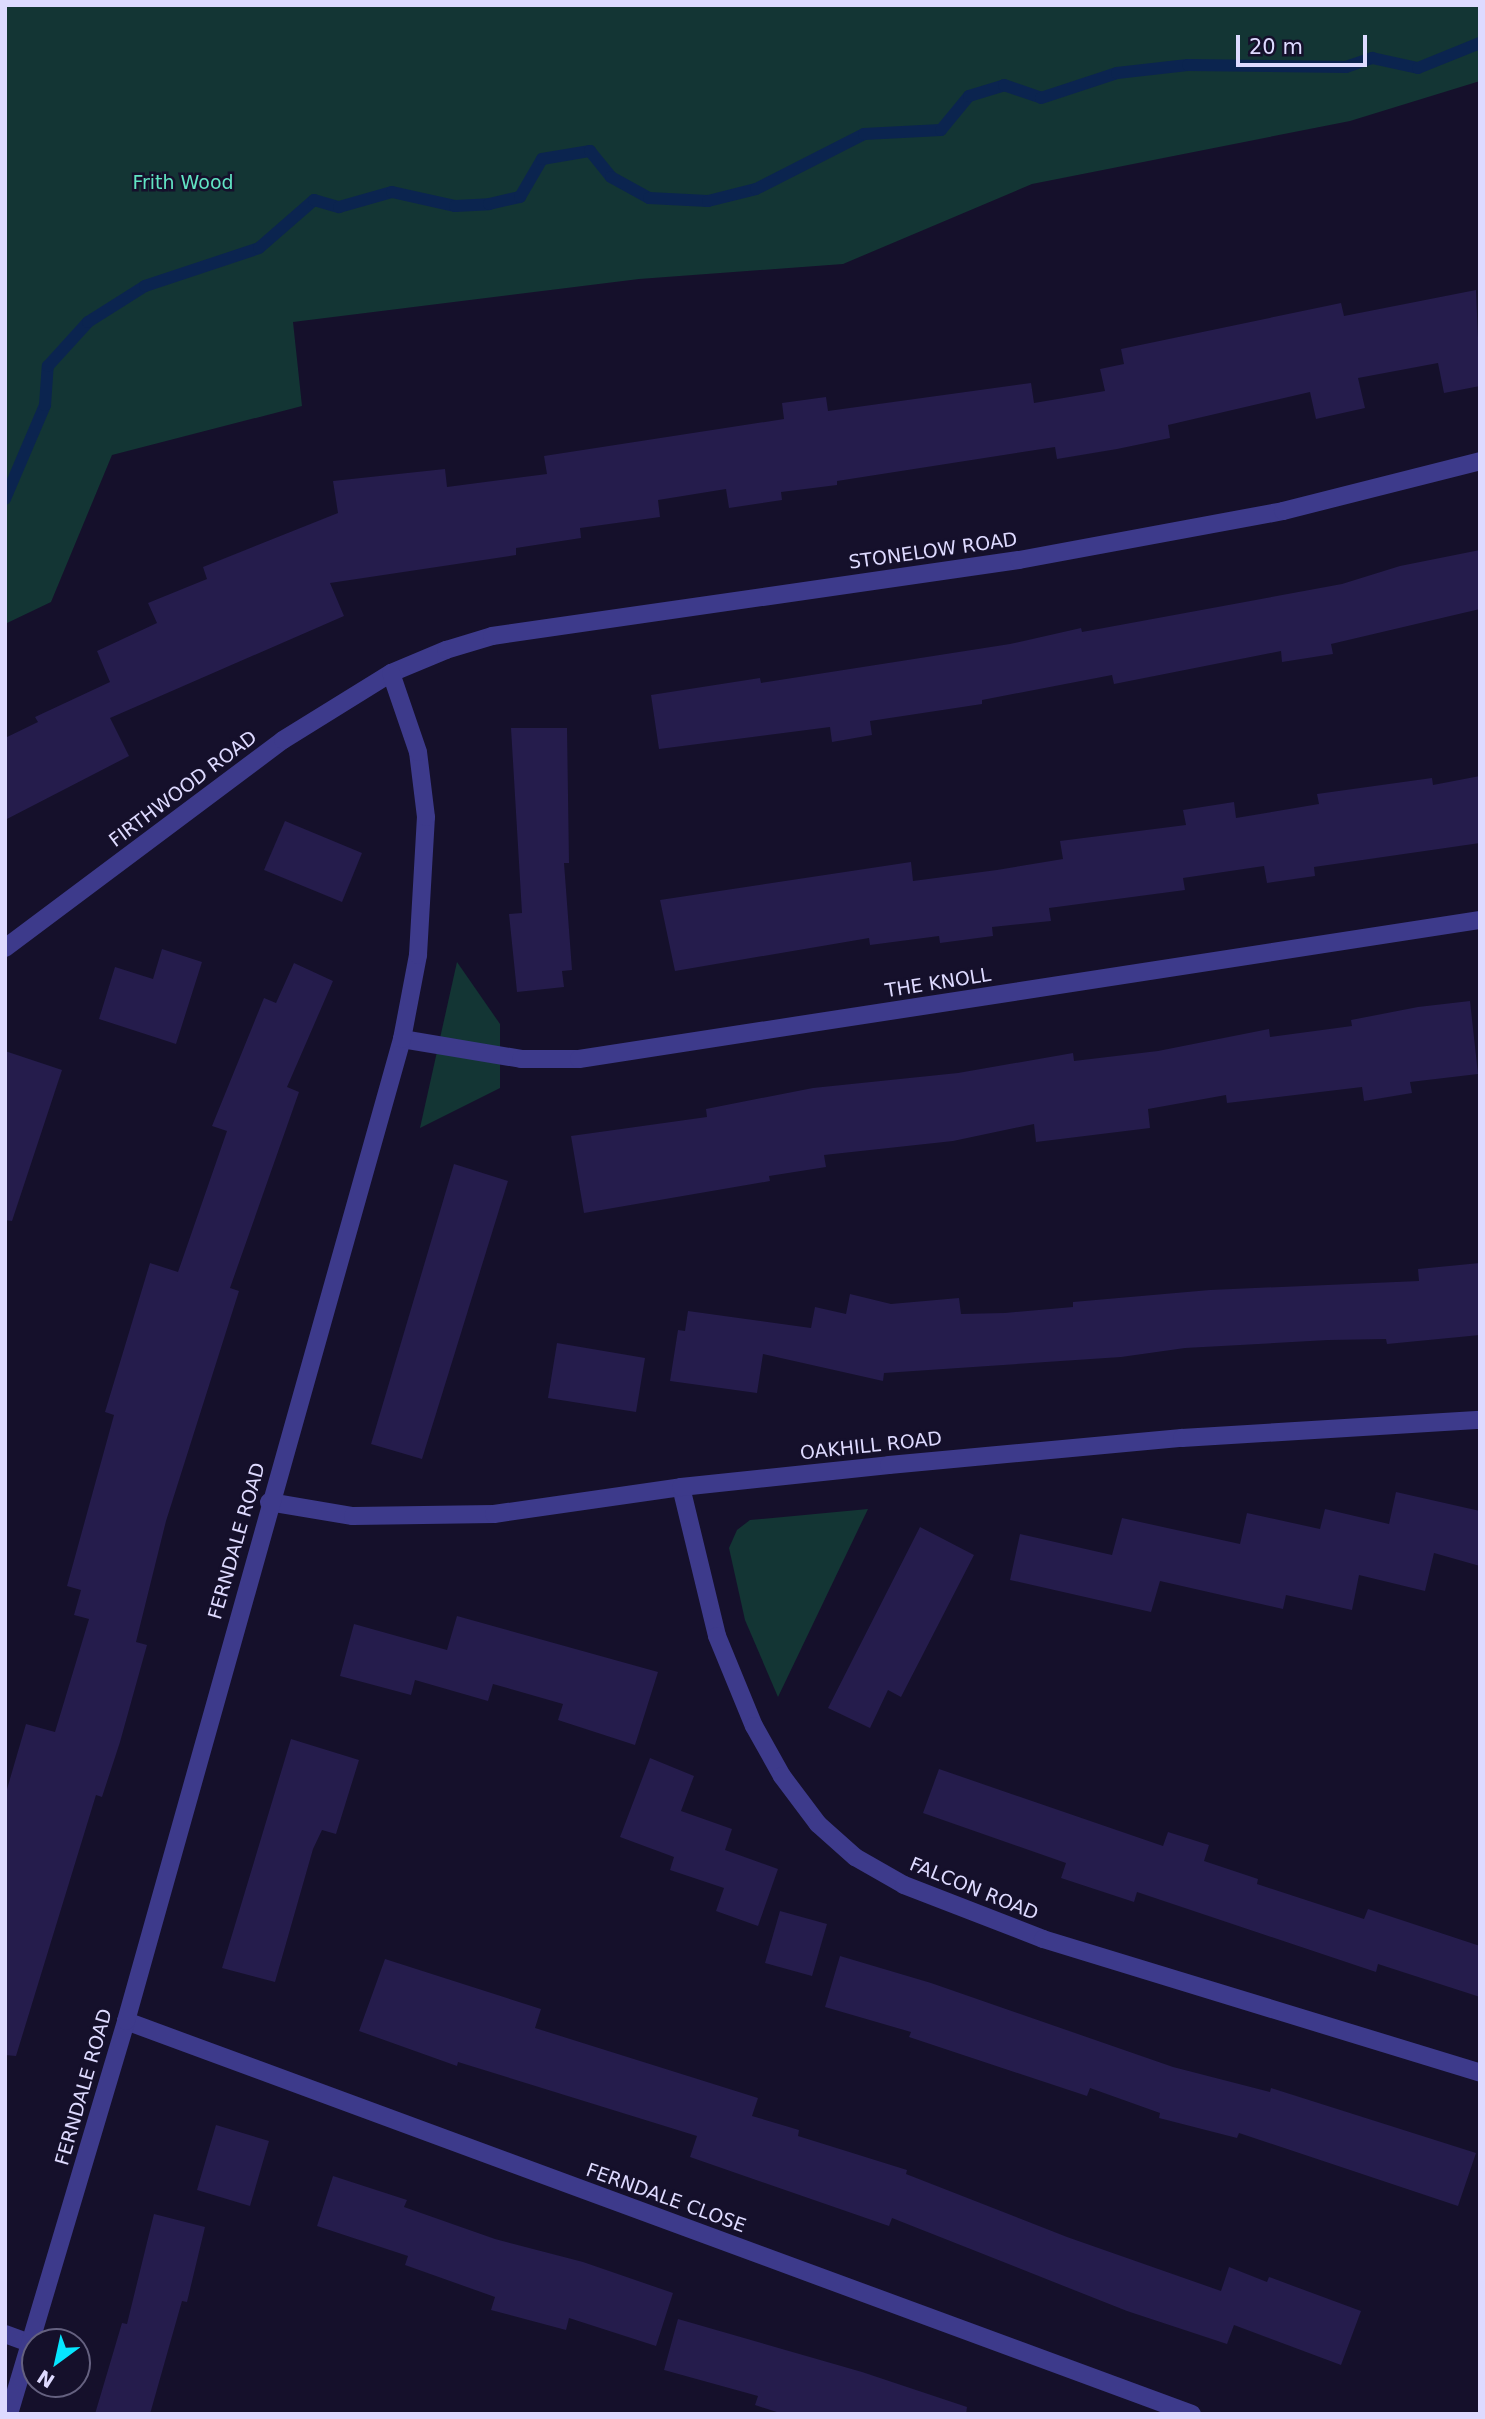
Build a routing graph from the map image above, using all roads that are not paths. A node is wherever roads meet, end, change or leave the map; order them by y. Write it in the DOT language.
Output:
graph roads {
  1 [pos="1480,461"];
  2 [pos="391,673"];
  3 [pos="1480,920"];
  4 [pos="5,948"];
  5 [pos="402,1039"];
  6 [pos="1480,1420"];
  7 [pos="681,1487"];
  8 [pos="269,1502"];
  9 [pos="126,2021"];
  10 [pos="1480,2073"];
  11 [pos="37,2328"];
  12 [pos="21,2377"];
  13 [pos="9,2414"];
  14 [pos="1192,2414"];
  1 -- 2 [label="street, STONELOW ROAD"];
  2 -- 4 [label="street, FIRTHWOOD ROAD"];
  2 -- 5 [label="street, FERNDALE ROAD"];
  3 -- 5 [label="street, THE KNOLL"];
  5 -- 8 [label="street, FERNDALE ROAD"];
  6 -- 7 [label="street, OAKHILL ROAD"];
  7 -- 8 [label="street, OAKHILL ROAD"];
  7 -- 10 [label="street, FALCON ROAD"];
  8 -- 9 [label="street, FERNDALE ROAD"];
  9 -- 11 [label="street, FERNDALE ROAD"];
  9 -- 14 [label="street, FERNDALE CLOSE"];
  12 -- 13 [label="street, FERNDALE ROAD"];
}
